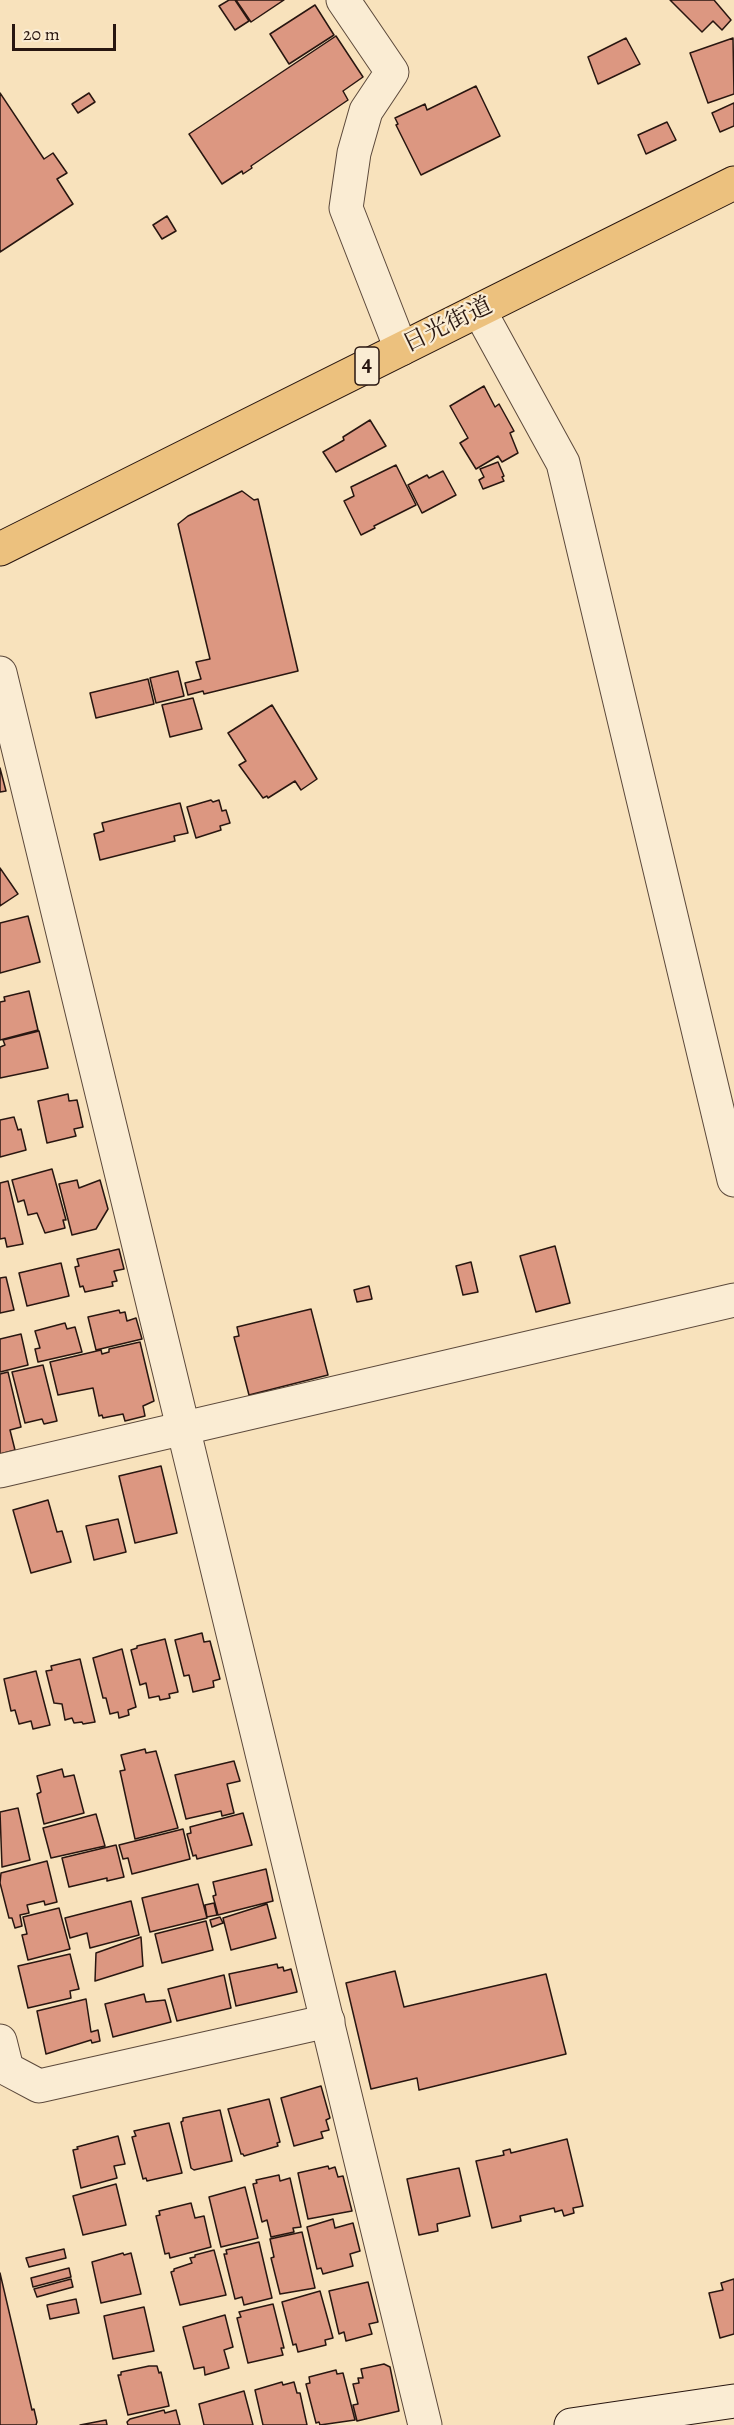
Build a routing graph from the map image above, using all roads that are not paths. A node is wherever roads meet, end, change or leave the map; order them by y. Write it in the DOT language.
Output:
graph roads {
  1 [pos="343,0"];
  2 [pos="734,183"];
  3 [pos="479,310"];
  4 [pos="400,349"];
  5 [pos="0,548"];
  6 [pos="0,673"];
  7 [pos="734,1180"];
  8 [pos="734,1300"];
  9 [pos="184,1428"];
  10 [pos="0,1471"];
  11 [pos="328,2021"];
  12 [pos="0,2041"];
  13 [pos="734,2401"];
  14 [pos="425,2425"];
  15 [pos="571,2425"];
  1 -- 4 [label="street"];
  2 -- 3 [label="highway, 日光街道 / 4"];
  3 -- 4 [label="highway, 日光街道 / 4"];
  3 -- 7 [label="street"];
  4 -- 5 [label="highway, 日光街道 / 4"];
  6 -- 9 [label="street"];
  8 -- 9 [label="street"];
  9 -- 10 [label="street"];
  9 -- 11 [label="street"];
  11 -- 12 [label="street"];
  11 -- 14 [label="street"];
  13 -- 15 [label="street"];
}
